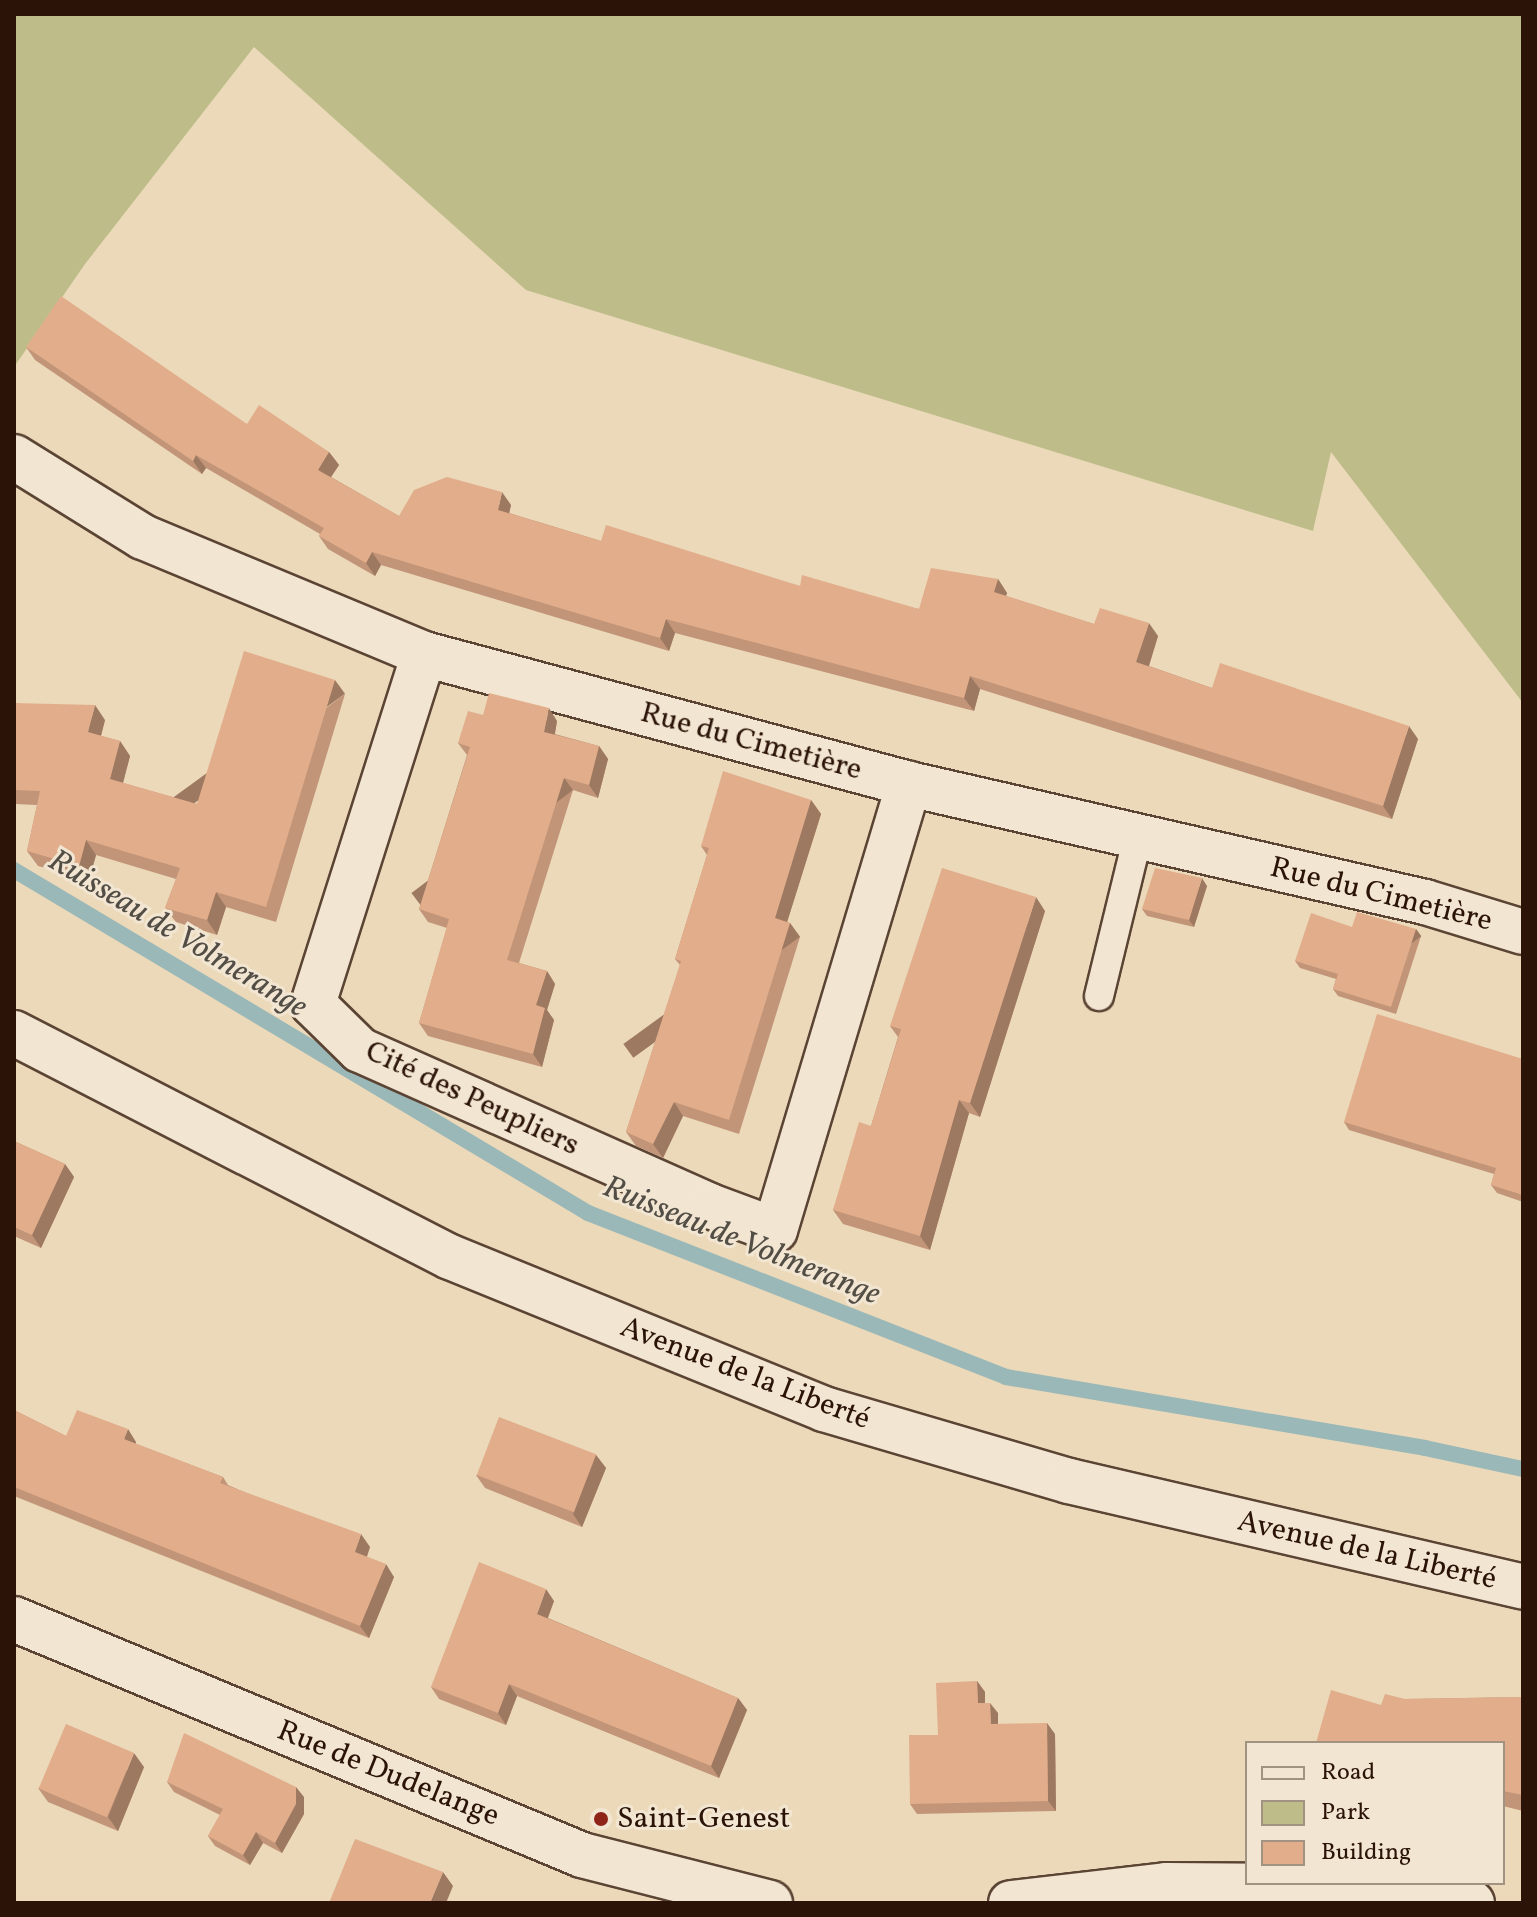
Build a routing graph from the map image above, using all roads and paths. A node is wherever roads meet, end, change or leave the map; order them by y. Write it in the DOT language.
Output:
graph roads {
  1 [pos="14,457"];
  2 [pos="424,654"];
  3 [pos="909,784"];
  4 [pos="1138,836"];
  5 [pos="1523,932"];
  6 [pos="1099,996"];
  7 [pos="14,1033"];
  8 [pos="1523,1587"];
  9 [pos="14,1619"];
  10 [pos="770,1903"];
  11 [pos="1011,1903"];
  12 [pos="1472,1903"];
  1 -- 2 [label="street, Rue du Cimetière"];
  2 -- 3 [label="street, Rue du Cimetière"];
  2 -- 3 [label="street, Cité des Peupliers"];
  3 -- 4 [label="street, Rue du Cimetière"];
  4 -- 5 [label="street, Rue du Cimetière"];
  4 -- 6 [label="lane"];
  7 -- 8 [label="street, Avenue de la Liberté"];
  9 -- 10 [label="street, Rue de Dudelange"];
  11 -- 12 [label="street"];
}
